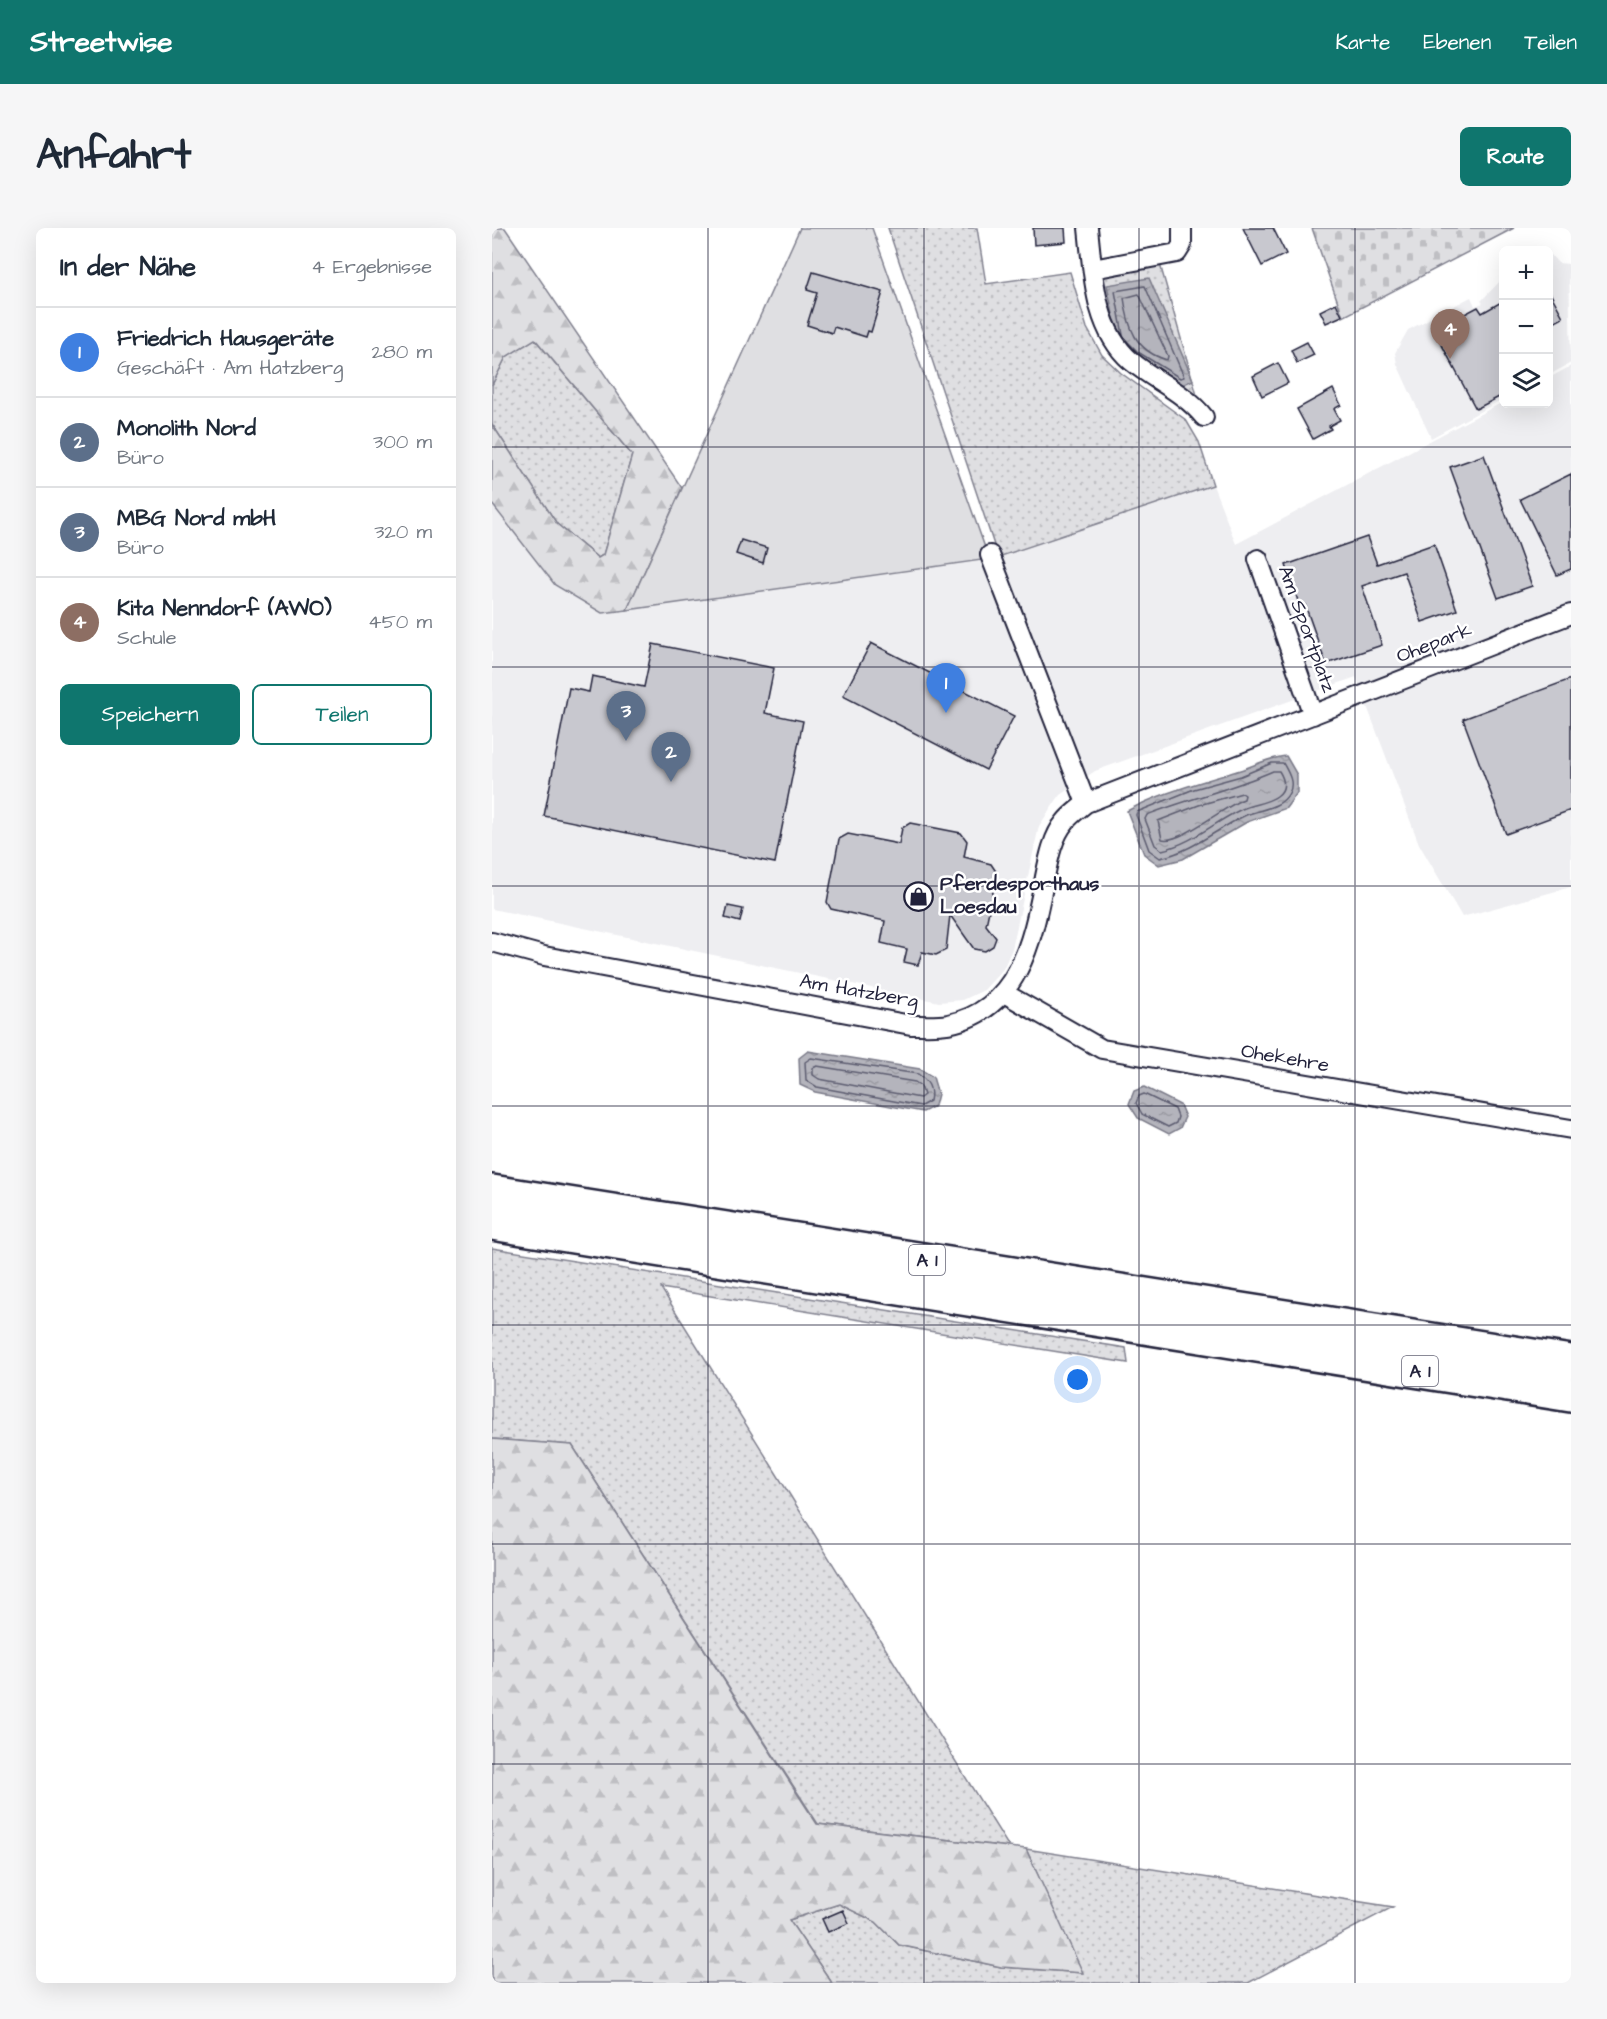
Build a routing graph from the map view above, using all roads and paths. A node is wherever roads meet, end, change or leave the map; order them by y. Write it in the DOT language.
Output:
graph roads {
  1 [pos="1088,228"];
  2 [pos="1182,228"];
  3 [pos="1093,269"];
  4 [pos="1204,417"];
  5 [pos="990,555"];
  6 [pos="1257,559"];
  7 [pos="1571,614"];
  8 [pos="1313,715"];
  9 [pos="1086,803"];
  10 [pos="492,942"];
  11 [pos="1004,993"];
  12 [pos="1571,1129"];
  13 [pos="492,1192"];
  14 [pos="492,1223"];
  15 [pos="1571,1362"];
  16 [pos="1571,1395"];
  1 -- 3 [label="street"];
  2 -- 3 [label="street"];
  3 -- 4 [label="street"];
  5 -- 9 [label="street"];
  6 -- 8 [label="street, Am Sportplatz"];
  7 -- 8 [label="street, Ohepark"];
  8 -- 9 [label="street, Am Hatzberg"];
  9 -- 11 [label="street, Am Hatzberg"];
  10 -- 11 [label="street, Am Hatzberg"];
  11 -- 12 [label="street, Ohekehre"];
  13 -- 15 [label="highway, A 1"];
  14 -- 16 [label="highway, A 1"];
}
